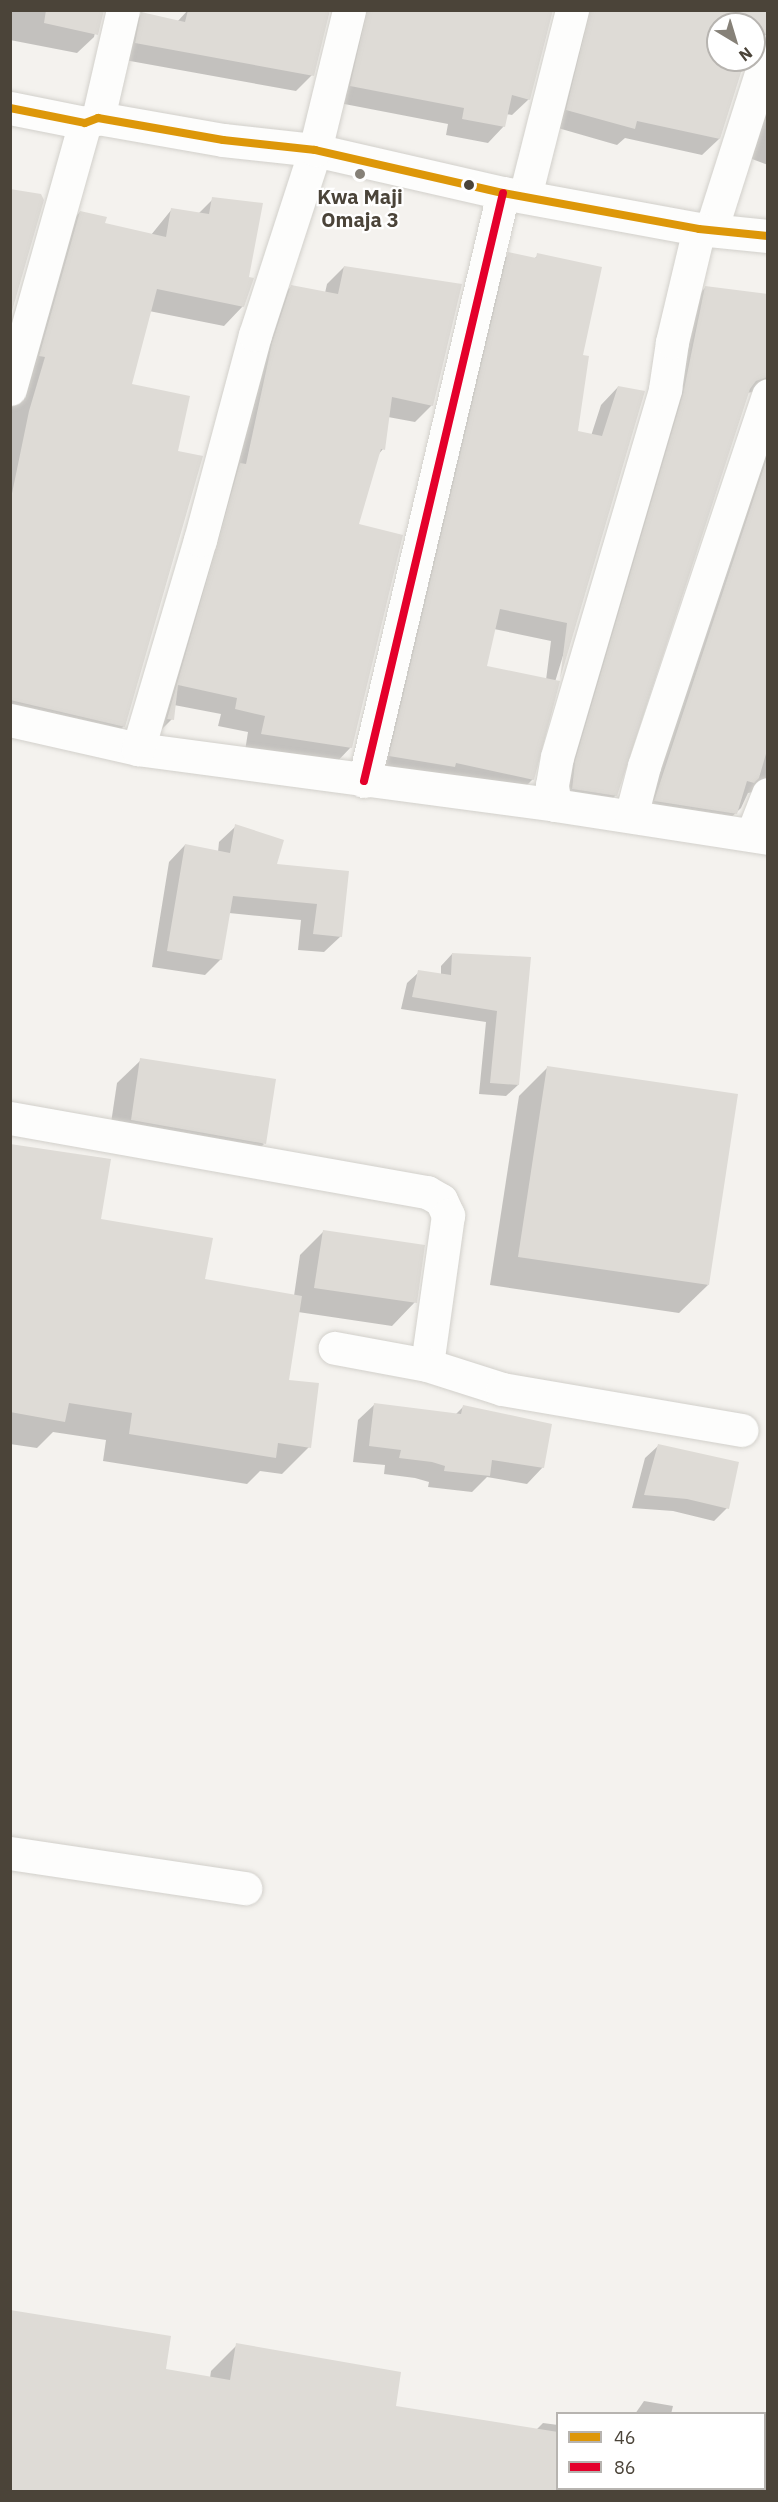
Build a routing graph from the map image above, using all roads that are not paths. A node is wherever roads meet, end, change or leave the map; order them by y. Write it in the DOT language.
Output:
graph roads {
  1 [pos="123,10"];
  2 [pos="349,10"];
  3 [pos="572,10"];
  4 [pos="768,51"];
  5 [pos="10,108"];
  6 [pos="92,121"];
  7 [pos="315,150"];
  8 [pos="514,195"];
  9 [pos="705,229"];
  10 [pos="768,236"];
  11 [pos="10,389"];
  12 [pos="768,395"];
  13 [pos="10,720"];
  14 [pos="138,749"];
  15 [pos="364,781"];
  16 [pos="768,794"];
  17 [pos="555,805"];
  18 [pos="631,816"];
  19 [pos="760,837"];
  20 [pos="10,1118"];
  21 [pos="335,1348"];
  22 [pos="427,1365"];
  23 [pos="742,1430"];
  24 [pos="10,1853"];
  25 [pos="245,1888"];
  1 -- 6 [label="street"];
  2 -- 7 [label="street"];
  3 -- 8 [label="street"];
  4 -- 9 [label="street"];
  5 -- 6 [label="street"];
  6 -- 7 [label="street"];
  6 -- 11 [label="street"];
  7 -- 8 [label="street"];
  7 -- 14 [label="street"];
  8 -- 9 [label="street"];
  8 -- 15 [label="street"];
  9 -- 10 [label="street"];
  9 -- 17 [label="street"];
  12 -- 18 [label="street"];
  13 -- 14 [label="street"];
  14 -- 15 [label="street"];
  15 -- 17 [label="street"];
  16 -- 19 [label="street"];
  17 -- 18 [label="street"];
  18 -- 19 [label="street"];
  20 -- 22 [label="street"];
  21 -- 22 [label="street"];
  22 -- 23 [label="street"];
  24 -- 25 [label="street"];
}
